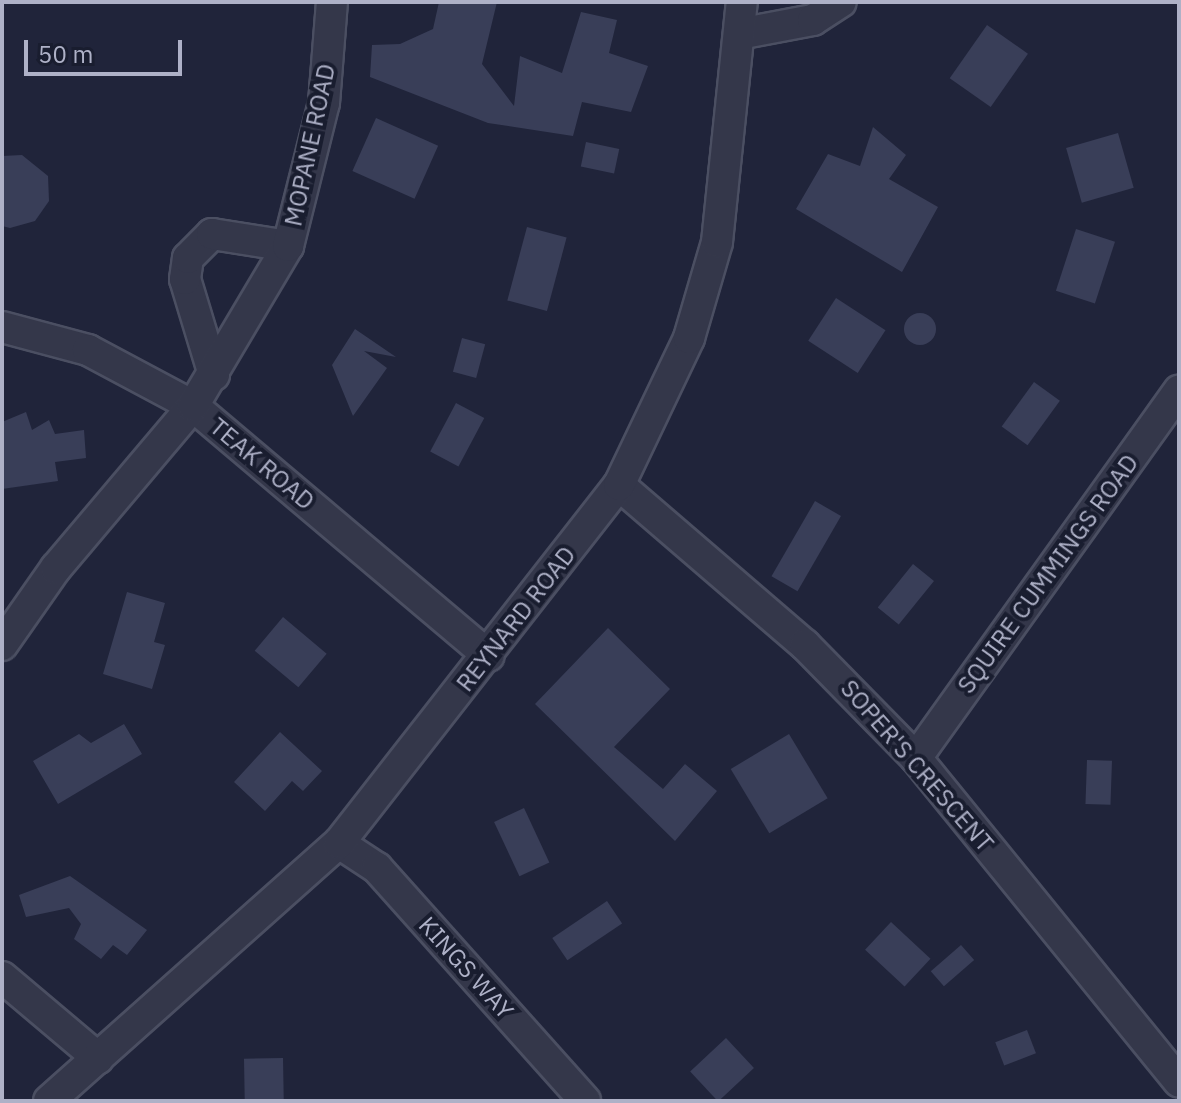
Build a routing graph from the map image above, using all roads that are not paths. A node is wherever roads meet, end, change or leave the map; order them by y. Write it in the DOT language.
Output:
graph roads {
  1 [pos="332,2"];
  2 [pos="742,2"];
  3 [pos="841,2"];
  4 [pos="744,33"];
  5 [pos="288,246"];
  6 [pos="2,327"];
  7 [pos="214,375"];
  8 [pos="1179,391"];
  9 [pos="193,406"];
  10 [pos="619,485"];
  11 [pos="2,645"];
  12 [pos="489,656"];
  13 [pos="916,758"];
  14 [pos="339,843"];
  15 [pos="2,977"];
  16 [pos="98,1058"];
  17 [pos="1179,1082"];
  18 [pos="49,1101"];
  19 [pos="585,1101"];
  1 -- 5 [label="street, MOPANE ROAD"];
  2 -- 4 [label="street, REYNARD ROAD"];
  3 -- 4 [label="street"];
  4 -- 10 [label="street, REYNARD ROAD"];
  5 -- 7 [label="street, MOPANE ROAD"];
  5 -- 7 [label="street"];
  6 -- 9 [label="street, TEAK ROAD"];
  7 -- 9 [label="street, MOPANE ROAD"];
  8 -- 13 [label="street, SQUIRE CUMMINGS ROAD"];
  9 -- 11 [label="street, MOPANE ROAD"];
  9 -- 12 [label="street, TEAK ROAD"];
  10 -- 12 [label="street, REYNARD ROAD"];
  10 -- 13 [label="street, SOPER'S CRESCENT"];
  12 -- 14 [label="street, REYNARD ROAD"];
  13 -- 17 [label="street, SOPER'S CRESCENT"];
  14 -- 16 [label="street, REYNARD ROAD"];
  14 -- 19 [label="street, KINGS WAY"];
  15 -- 16 [label="street"];
  16 -- 18 [label="street, REYNARD ROAD"];
}
